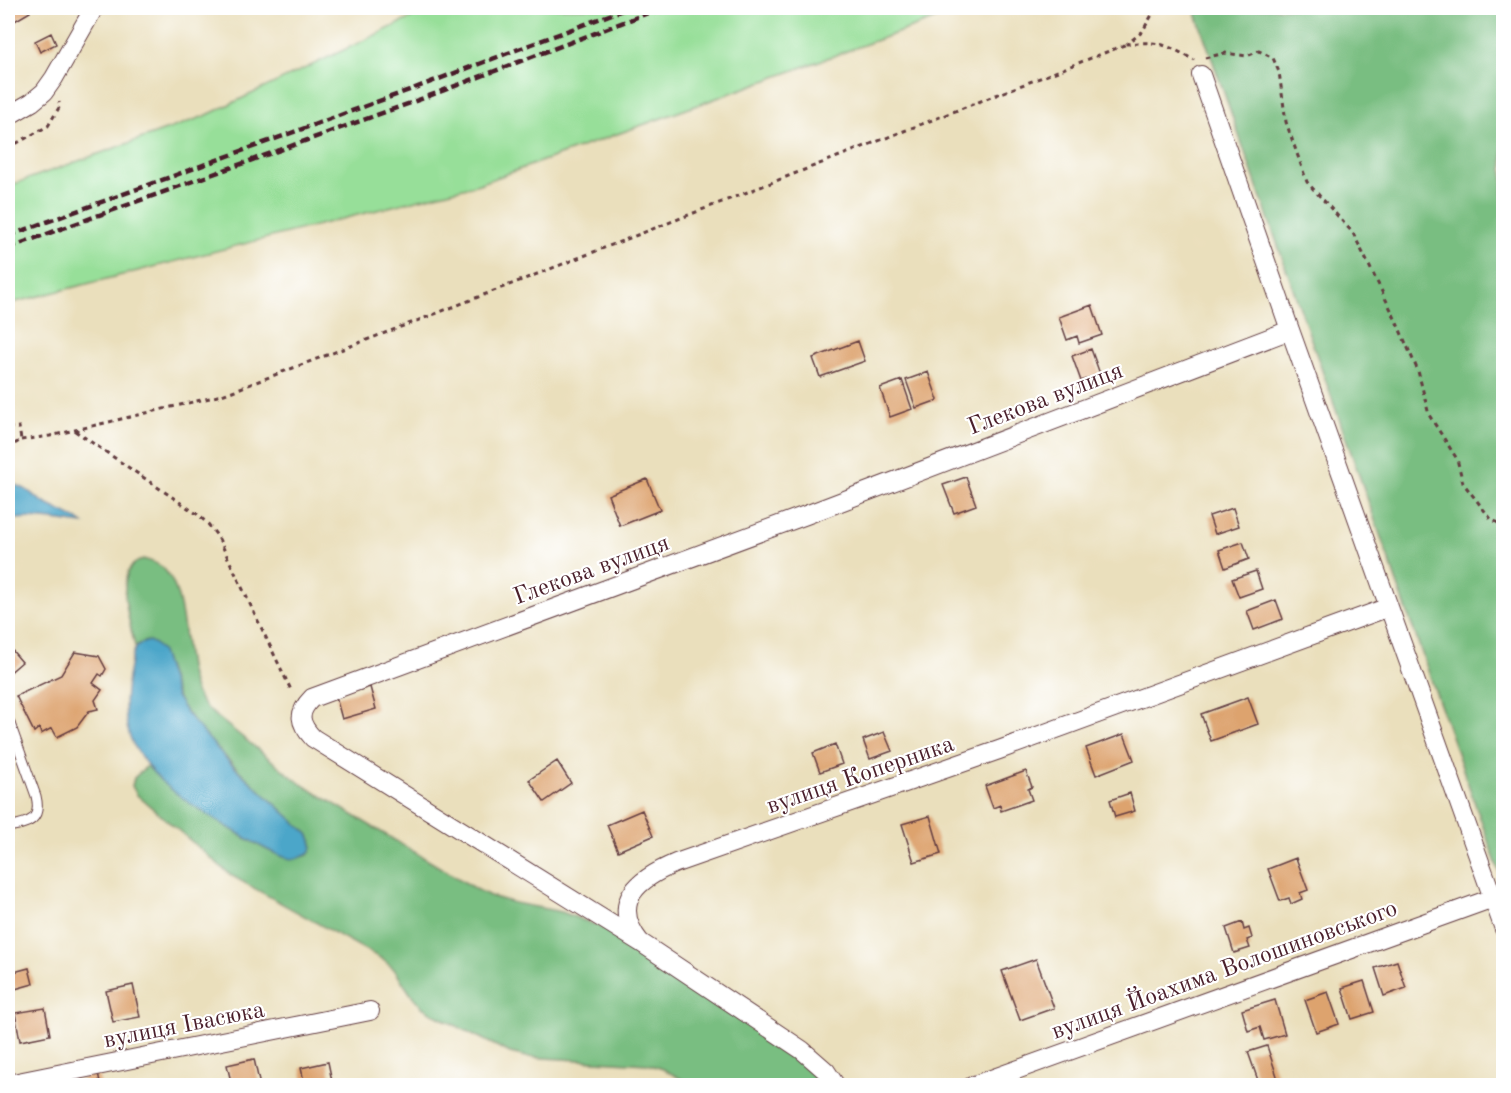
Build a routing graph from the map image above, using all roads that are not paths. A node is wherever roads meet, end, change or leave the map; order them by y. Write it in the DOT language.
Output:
graph roads {
  1 [pos="94,8"];
  2 [pos="1203,67"];
  3 [pos="8,116"];
  4 [pos="1290,330"];
  5 [pos="1389,607"];
  6 [pos="8,718"];
  7 [pos="8,827"];
  8 [pos="1493,898"];
  9 [pos="1503,929"];
  10 [pos="640,942"];
  11 [pos="370,1011"];
  12 [pos="8,1084"];
  13 [pos="836,1086"];
  14 [pos="972,1086"];
  1 -- 3 [label="street"];
  2 -- 4 [label="street"];
  4 -- 5 [label="street"];
  4 -- 10 [label="street, Глекова вулиця"];
  5 -- 8 [label="street"];
  5 -- 10 [label="street, вулиця Коперника"];
  6 -- 7 [label="lane"];
  8 -- 9 [label="street"];
  8 -- 14 [label="street, вулиця Йоахима Волошиновського"];
  10 -- 13 [label="street"];
  11 -- 12 [label="street, вулиця Івасюка"];
}
